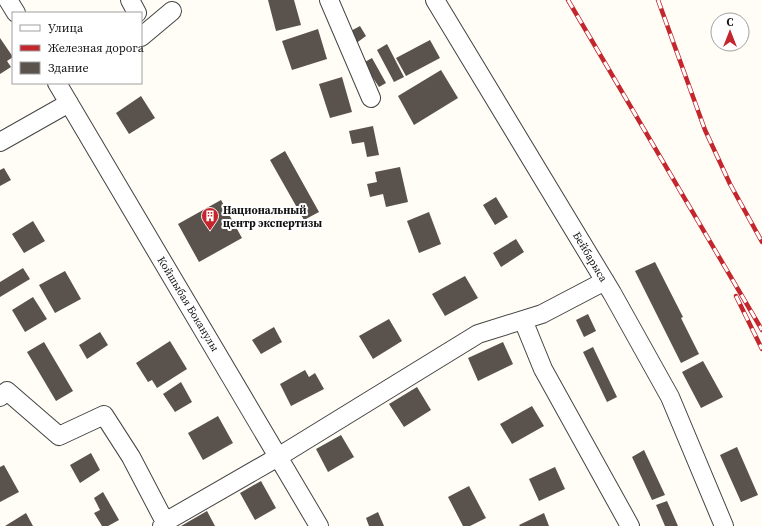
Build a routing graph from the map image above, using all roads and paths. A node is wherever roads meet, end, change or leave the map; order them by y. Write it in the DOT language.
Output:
graph roads {
  1 [pos="8,0"];
  2 [pos="130,0"];
  3 [pos="328,0"];
  4 [pos="435,0"];
  5 [pos="172,11"];
  6 [pos="15,12"];
  7 [pos="136,12"];
  8 [pos="143,31"];
  9 [pos="64,89"];
  10 [pos="371,98"];
  11 [pos="0,142"];
  12 [pos="605,281"];
  13 [pos="524,320"];
  14 [pos="0,397"];
  15 [pos="278,457"];
  16 [pos="164,524"];
  17 [pos="319,526"];
  18 [pos="630,526"];
  19 [pos="724,526"];
  1 -- 6 [label="street"];
  2 -- 7 [label="street"];
  3 -- 10 [label="street"];
  4 -- 12 [label="street, Бейбарыса"];
  5 -- 8 [label="street"];
  9 -- 11 [label="street"];
  9 -- 15 [label="street, Койшыбая Боканулы"];
  12 -- 13 [label="street"];
  12 -- 19 [label="street, Бейбарыса"];
  13 -- 15 [label="street"];
  13 -- 18 [label="street"];
  14 -- 16 [label="street"];
  15 -- 16 [label="street"];
  15 -- 17 [label="street, Койшыбая Боканулы"];
}
